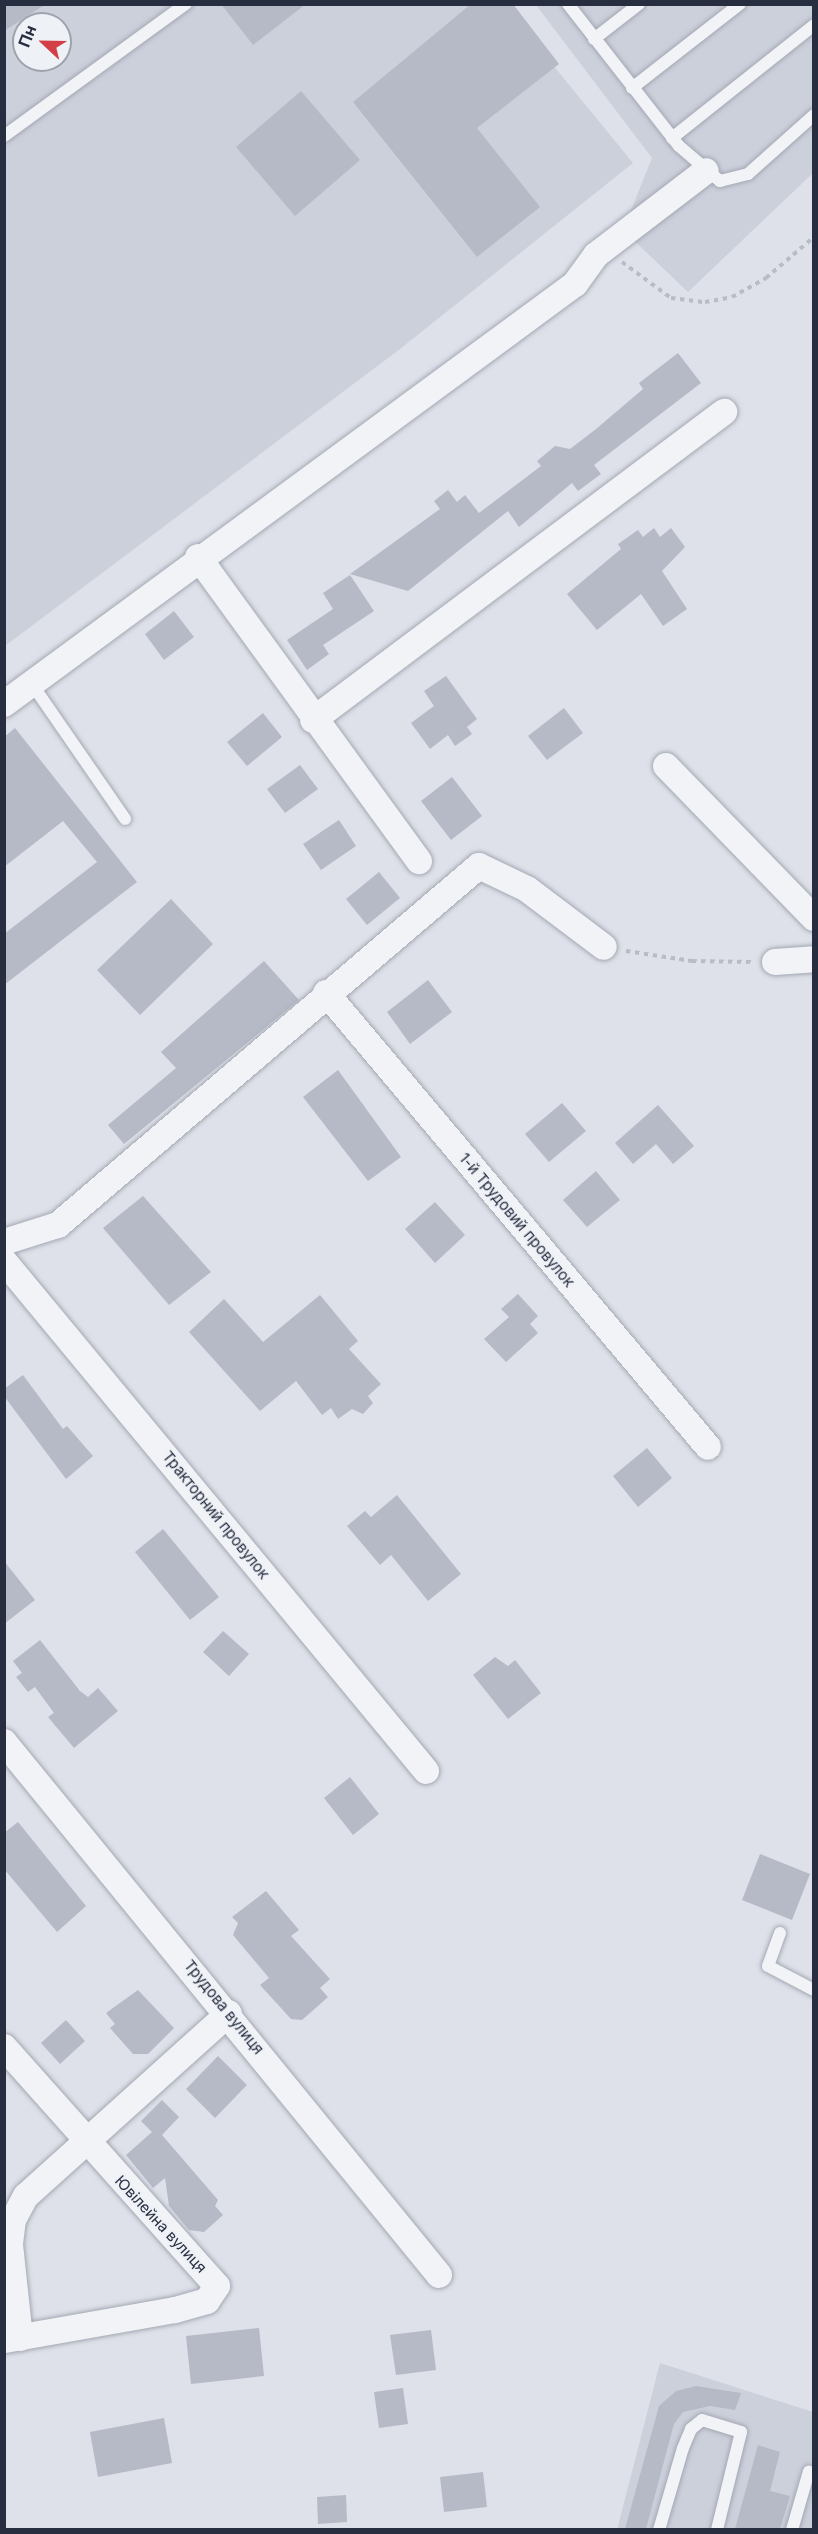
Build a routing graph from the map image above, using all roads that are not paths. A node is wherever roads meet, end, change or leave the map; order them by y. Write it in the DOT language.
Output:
graph roads {
  1 [pos="186,4"];
  2 [pos="568,4"];
  3 [pos="639,4"];
  4 [pos="740,4"];
  5 [pos="813,25"];
  6 [pos="594,39"];
  7 [pos="632,88"];
  8 [pos="813,115"];
  9 [pos="4,136"];
  10 [pos="672,138"];
  11 [pos="706,171"];
  12 [pos="724,412"];
  13 [pos="198,557"];
  14 [pos="32,684"];
  15 [pos="4,704"];
  16 [pos="313,720"];
  17 [pos="666,766"];
  18 [pos="125,819"];
  19 [pos="419,861"];
  20 [pos="813,918"];
  21 [pos="604,947"];
  22 [pos="813,959"];
  23 [pos="775,962"];
  24 [pos="326,993"];
  25 [pos="4,1242"];
  26 [pos="4,1260"];
  27 [pos="708,1447"];
  28 [pos="4,1742"];
  29 [pos="426,1771"];
  30 [pos="780,1934"];
  31 [pos="813,1989"];
  32 [pos="229,2013"];
  33 [pos="4,2047"];
  34 [pos="86,2143"];
  35 [pos="439,2275"];
  36 [pos="12,2339"];
  37 [pos="809,2471"];
  38 [pos="659,2529"];
  39 [pos="717,2529"];
  40 [pos="792,2529"];
  1 -- 9 [label="lane"];
  2 -- 6 [label="lane"];
  3 -- 6 [label="lane"];
  4 -- 7 [label="lane"];
  5 -- 10 [label="lane"];
  6 -- 7 [label="lane"];
  7 -- 10 [label="lane"];
  8 -- 11 [label="lane"];
  10 -- 11 [label="lane"];
  11 -- 13 [label="street"];
  12 -- 16 [label="street"];
  13 -- 14 [label="street"];
  13 -- 16 [label="street"];
  14 -- 15 [label="street"];
  14 -- 18 [label="lane"];
  16 -- 19 [label="street"];
  17 -- 20 [label="street"];
  21 -- 24 [label="street"];
  22 -- 23 [label="street"];
  24 -- 25 [label="street"];
  24 -- 27 [label="street, 1-й Трудовий провулок"];
  26 -- 29 [label="street, Тракторний провулок"];
  28 -- 32 [label="street, Трудова вулиця"];
  30 -- 31 [label="lane"];
  32 -- 34 [label="street"];
  32 -- 35 [label="street, Трудова вулиця"];
  33 -- 34 [label="street, Ювілейна вулиця"];
  34 -- 36 [label="street"];
  34 -- 36 [label="street, Ювілейна вулиця"];
  37 -- 40 [label="lane"];
  38 -- 39 [label="lane"];
}
